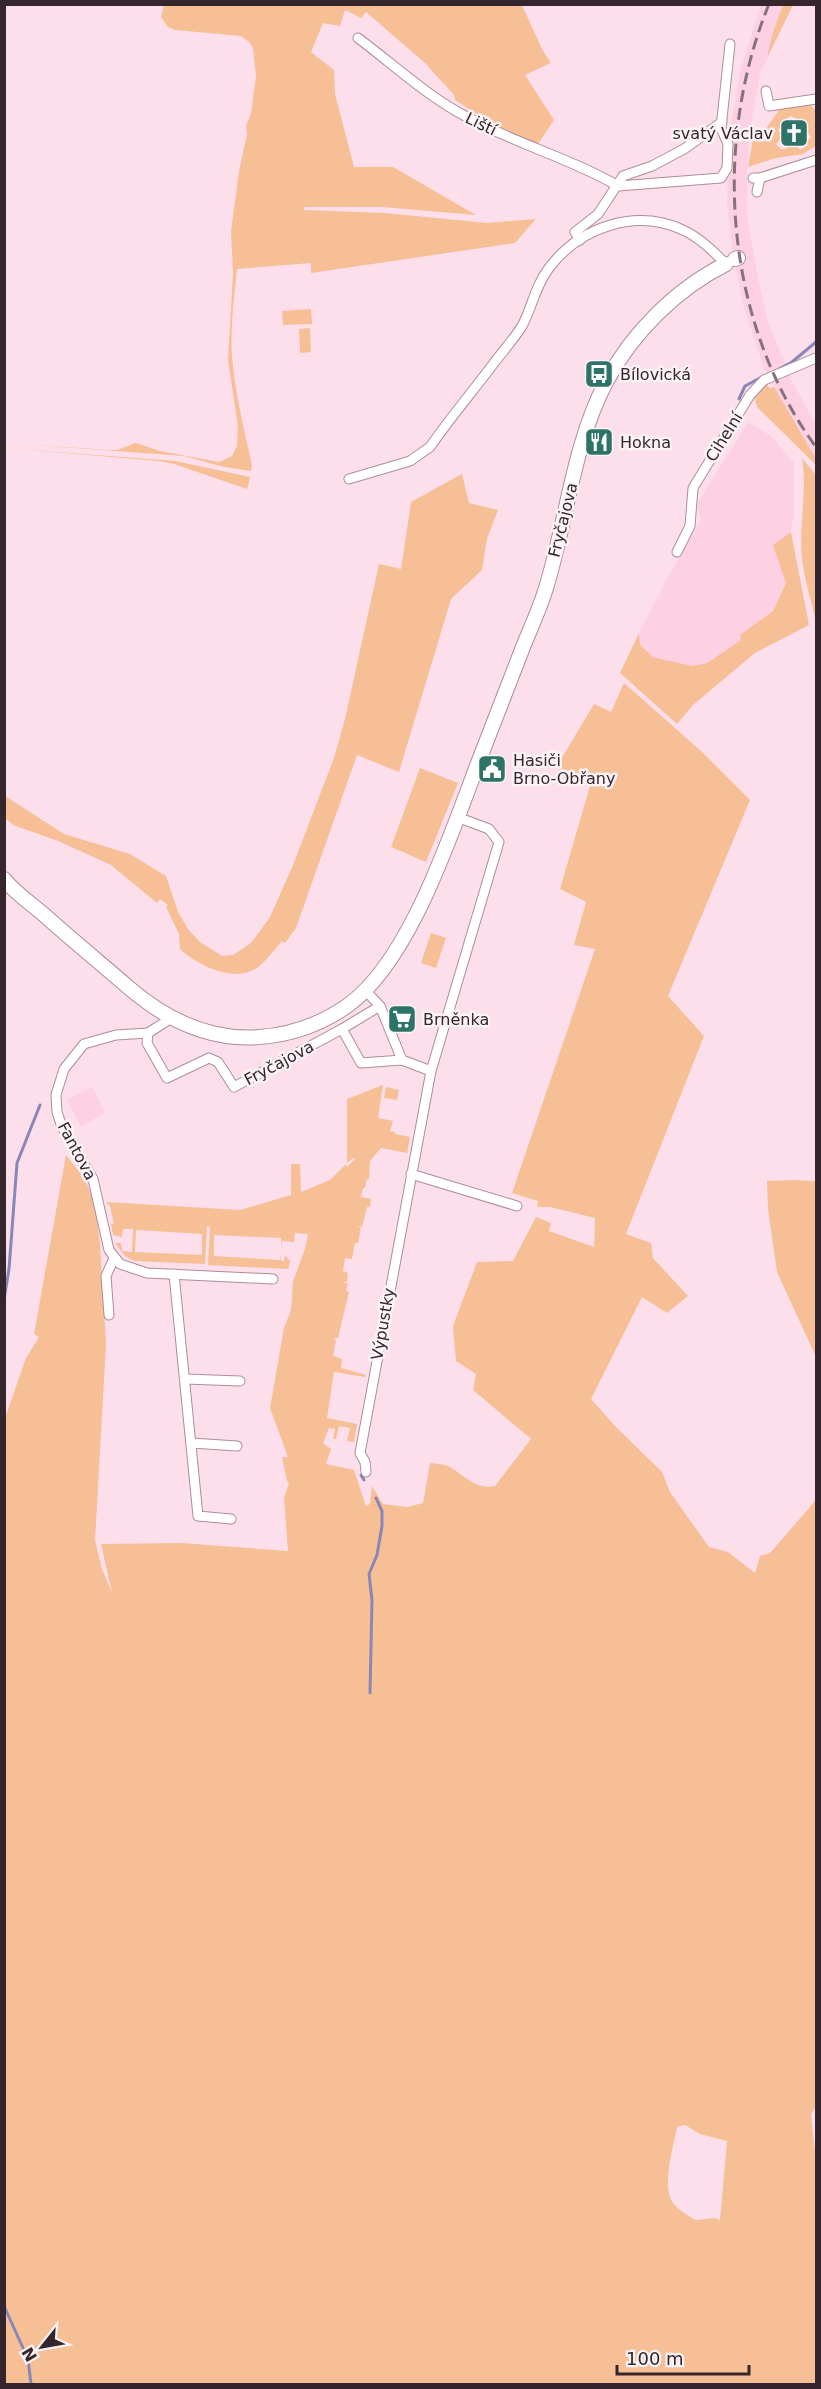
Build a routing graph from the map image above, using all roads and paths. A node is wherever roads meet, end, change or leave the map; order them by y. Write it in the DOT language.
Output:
graph roads {
  1 [pos="358,38"];
  2 [pos="730,44"];
  3 [pos="766,91"];
  4 [pos="816,99"];
  5 [pos="722,122"];
  6 [pos="816,160"];
  7 [pos="618,186"];
  8 [pos="757,192"];
  9 [pos="580,240"];
  10 [pos="733,261"];
  11 [pos="816,358"];
  12 [pos="349,479"];
  13 [pos="677,552"];
  14 [pos="457,817"];
  15 [pos="6,881"];
  16 [pos="365,990"];
  17 [pos="380,1006"];
  18 [pos="170,1018"];
  19 [pos="342,1029"];
  20 [pos="148,1034"];
  21 [pos="402,1060"];
  22 [pos="431,1071"];
  23 [pos="411,1174"];
  24 [pos="517,1206"];
  25 [pos="114,1258"];
  26 [pos="174,1274"];
  27 [pos="273,1279"];
  28 [pos="109,1315"];
  29 [pos="185,1379"];
  30 [pos="240,1381"];
  31 [pos="191,1443"];
  32 [pos="237,1446"];
  33 [pos="366,1472"];
  34 [pos="231,1519"];
  1 -- 7 [label="street, Liští"];
  2 -- 5 [label="street"];
  3 -- 4 [label="street"];
  5 -- 7 [label="street"];
  5 -- 7 [label="street"];
  6 -- 8 [label="street"];
  7 -- 9 [label="street"];
  9 -- 10 [label="street"];
  9 -- 12 [label="street"];
  10 -- 14 [label="main road, Fryčajova"];
  11 -- 13 [label="street, Cihelní"];
  14 -- 16 [label="main road, Fryčajova"];
  14 -- 22 [label="street"];
  15 -- 18 [label="main road, Fryčajova"];
  16 -- 17 [label="street"];
  16 -- 18 [label="main road, Fryčajova"];
  17 -- 19 [label="street, Fryčajova"];
  17 -- 21 [label="street"];
  18 -- 20 [label="street"];
  19 -- 20 [label="street, Fryčajova"];
  19 -- 21 [label="street"];
  20 -- 25 [label="street, Fantova"];
  21 -- 22 [label="street"];
  22 -- 23 [label="street, Výpustky"];
  23 -- 24 [label="street"];
  23 -- 33 [label="street, Výpustky"];
  25 -- 26 [label="street"];
  25 -- 28 [label="street"];
  26 -- 27 [label="street"];
  26 -- 29 [label="street"];
  29 -- 30 [label="street"];
  29 -- 31 [label="street"];
  31 -- 32 [label="street"];
  31 -- 34 [label="street"];
}
